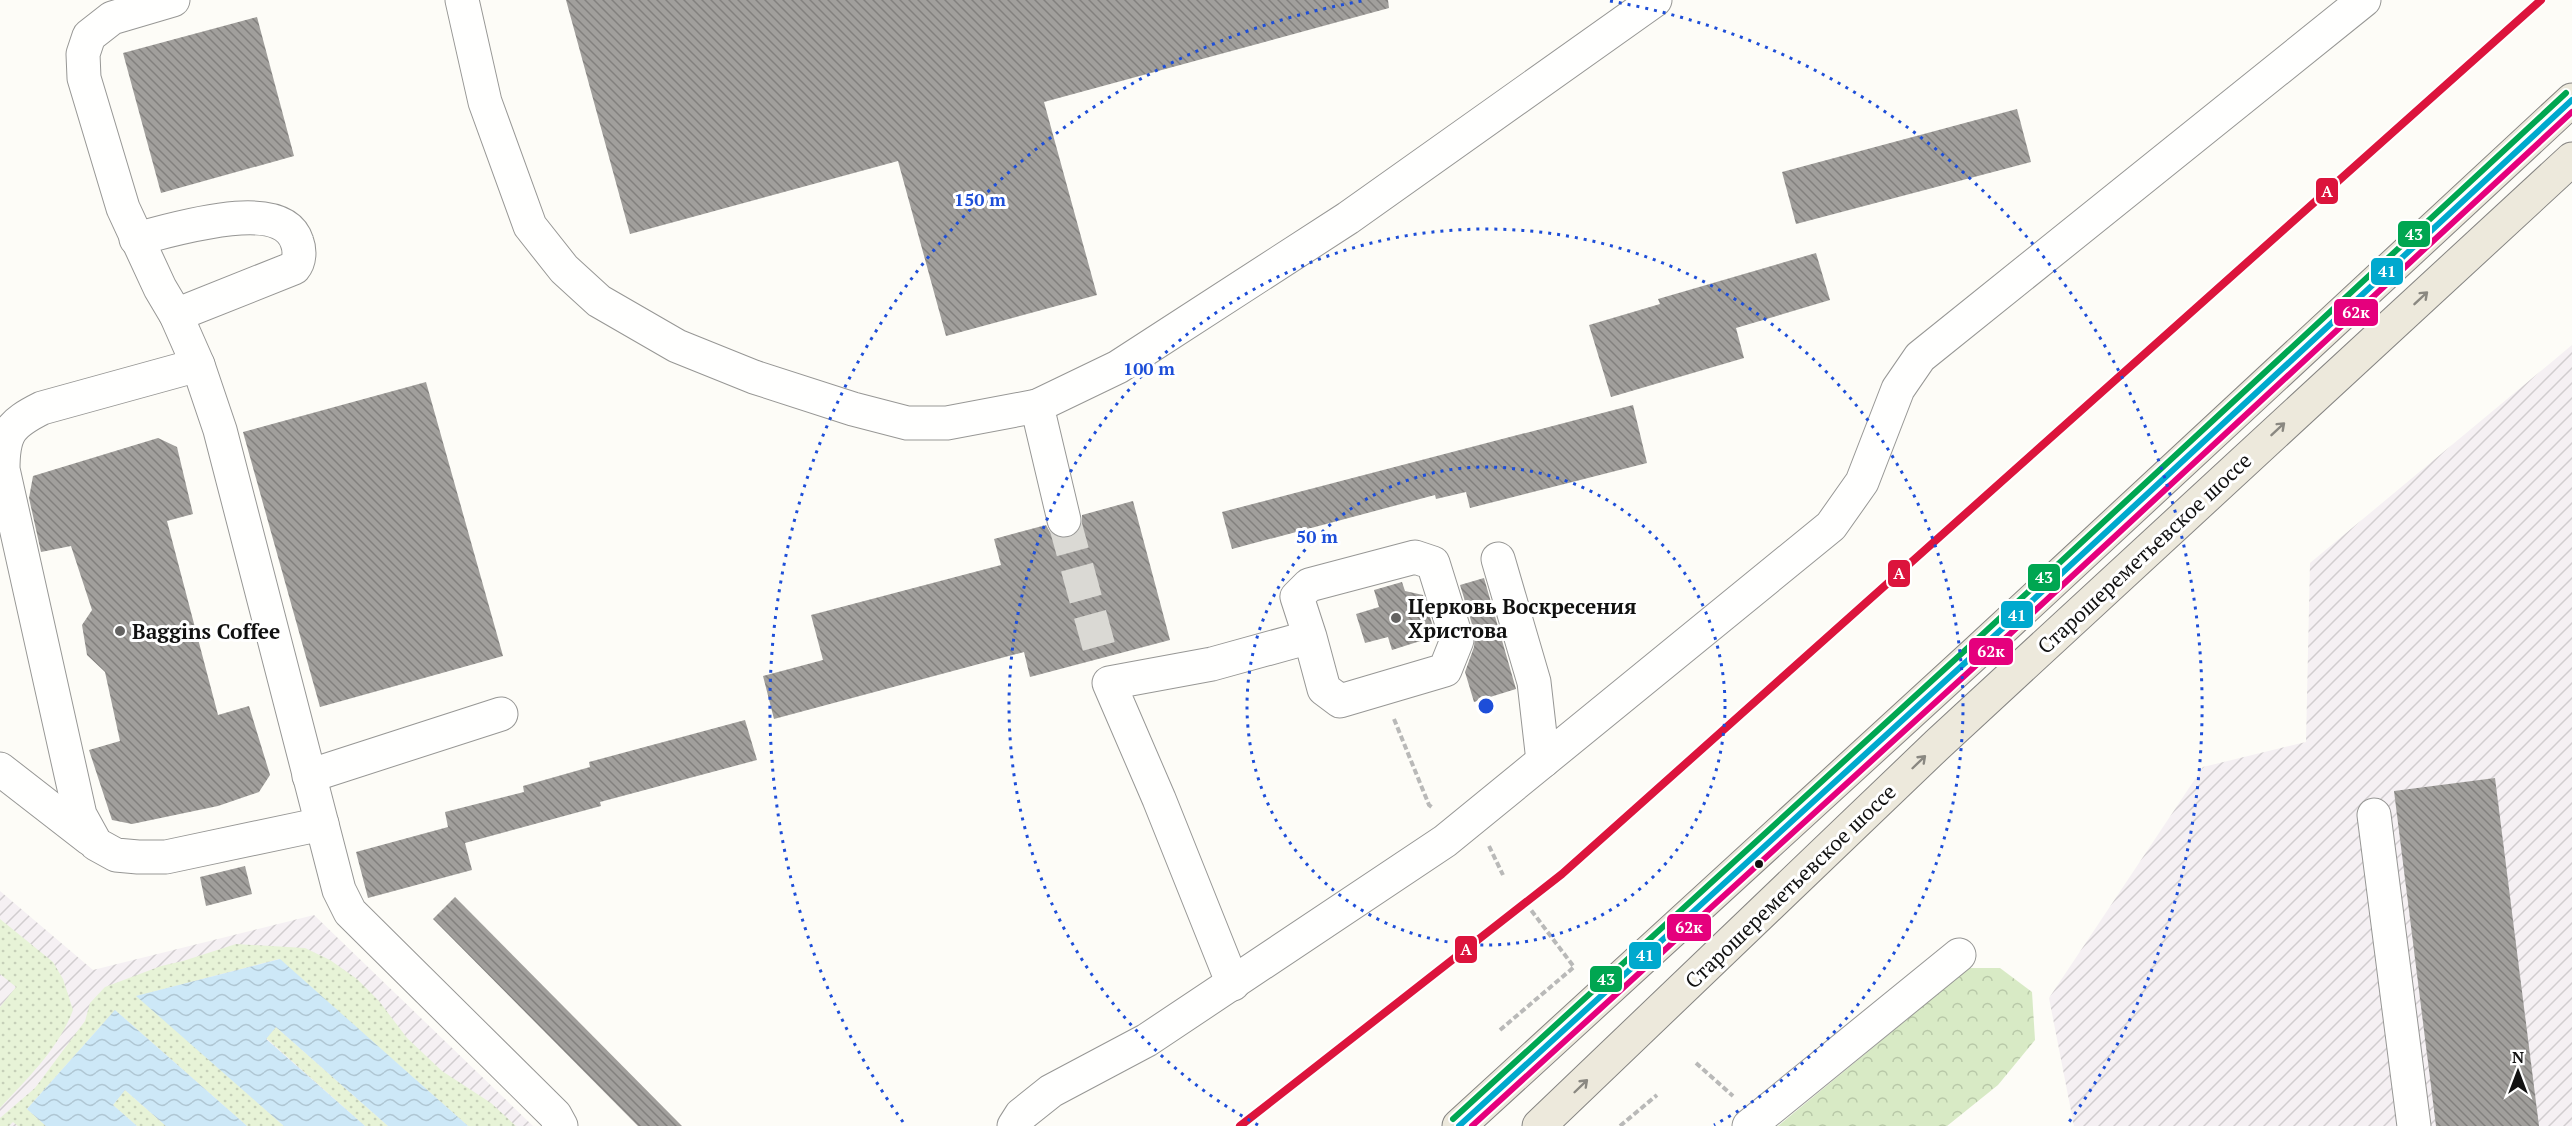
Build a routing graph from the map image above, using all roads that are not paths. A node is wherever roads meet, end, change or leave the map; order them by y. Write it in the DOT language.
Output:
graph roads {
  1 [pos="173,0"];
  2 [pos="462,0"];
  3 [pos="1655,0"];
  4 [pos="2364,0"];
  5 [pos="2572,100"];
  6 [pos="2572,159"];
  7 [pos="136,239"];
  8 [pos="176,315"];
  9 [pos="198,365"];
  10 [pos="1037,406"];
  11 [pos="1064,520"];
  12 [pos="1498,559"];
  13 [pos="1310,637"];
  14 [pos="501,714"];
  15 [pos="1543,761"];
  16 [pos="0,769"];
  17 [pos="309,776"];
  18 [pos="2374,815"];
  19 [pos="322,824"];
  20 [pos="96,844"];
  21 [pos="1959,956"];
  22 [pos="1233,984"];
  23 [pos="1754,1122"];
  24 [pos="561,1126"];
  25 [pos="1014,1126"];
  26 [pos="1459,1126"];
  27 [pos="1539,1126"];
  28 [pos="2414,1126"];
  1 -- 7 [label="lane"];
  2 -- 10 [label="lane"];
  3 -- 10 [label="lane"];
  4 -- 15 [label="lane"];
  5 -- 26 [label="main road, Старошереметьевское шоссе"];
  27 -- 6 [label="main road, Старошереметьевское шоссе, one-way"];
  7 -- 8 [label="lane"];
  7 -- 8 [label="lane"];
  8 -- 9 [label="lane"];
  9 -- 17 [label="lane"];
  9 -- 20 [label="lane"];
  10 -- 11 [label="lane"];
  12 -- 15 [label="lane"];
  13 -- 13 [label="lane"];
  13 -- 22 [label="lane"];
  14 -- 17 [label="lane"];
  15 -- 22 [label="lane"];
  16 -- 20 [label="lane"];
  17 -- 19 [label="lane"];
  18 -- 28 [label="lane"];
  19 -- 20 [label="lane"];
  19 -- 24 [label="lane"];
  21 -- 23 [label="lane"];
  22 -- 25 [label="lane"];
}
